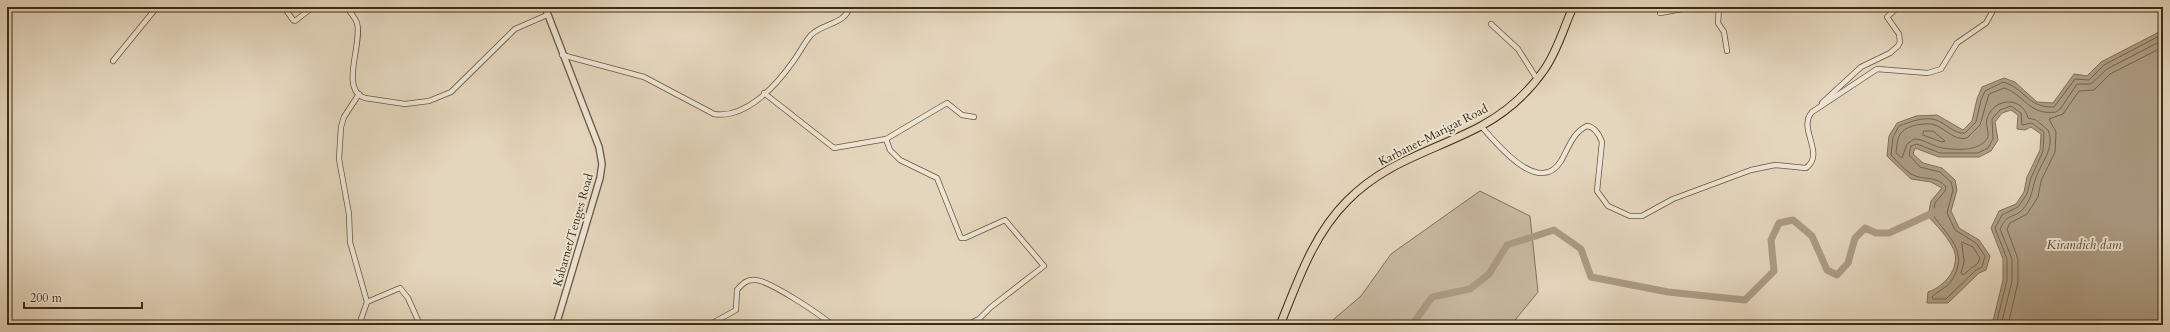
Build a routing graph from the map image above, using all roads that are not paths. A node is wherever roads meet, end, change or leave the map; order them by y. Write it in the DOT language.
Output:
graph roads {
  1 [pos="157,7"];
  2 [pos="284,7"];
  3 [pos="313,7"];
  4 [pos="346,7"];
  5 [pos="545,7"];
  6 [pos="850,7"];
  7 [pos="1573,7"];
  8 [pos="1693,7"];
  9 [pos="1719,7"];
  10 [pos="1898,7"];
  11 [pos="1995,7"];
  12 [pos="1660,13"];
  13 [pos="548,15"];
  14 [pos="1492,24"];
  15 [pos="1727,51"];
  16 [pos="562,55"];
  17 [pos="113,61"];
  18 [pos="1537,79"];
  19 [pos="764,93"];
  20 [pos="359,94"];
  21 [pos="1818,107"];
  22 [pos="974,117"];
  23 [pos="1481,126"];
  24 [pos="886,139"];
  25 [pos="367,302"];
  26 [pos="359,325"];
  27 [pos="420,325"];
  28 [pos="556,325"];
  29 [pos="709,325"];
  30 [pos="832,325"];
  31 [pos="934,325"];
  32 [pos="938,325"];
  33 [pos="942,325"];
  34 [pos="961,325"];
  35 [pos="967,325"];
  36 [pos="1280,325"];
  1 -- 17 [label="street"];
  2 -- 3 [label="street"];
  4 -- 20 [label="street"];
  5 -- 13 [label="street, Kabarnet/Tenges Road"];
  6 -- 19 [label="street"];
  7 -- 18 [label="main road, Karbanet-Marigat Road"];
  8 -- 12 [label="street"];
  9 -- 15 [label="street"];
  10 -- 21 [label="street"];
  11 -- 21 [label="street"];
  13 -- 16 [label="street, Kabarnet/Tenges Road"];
  13 -- 20 [label="street"];
  14 -- 18 [label="street"];
  16 -- 19 [label="street"];
  16 -- 28 [label="street, Kabarnet/Tenges Road"];
  18 -- 23 [label="main road, Karbanet-Marigat Road"];
  19 -- 24 [label="street"];
  20 -- 25 [label="street"];
  21 -- 23 [label="street"];
  22 -- 24 [label="street"];
  23 -- 36 [label="main road, Karbanet-Marigat Road"];
  24 -- 35 [label="street"];
  25 -- 26 [label="street"];
  25 -- 27 [label="street"];
  29 -- 30 [label="street"];
  31 -- 32 [label="street"];
  33 -- 34 [label="street"];
}
